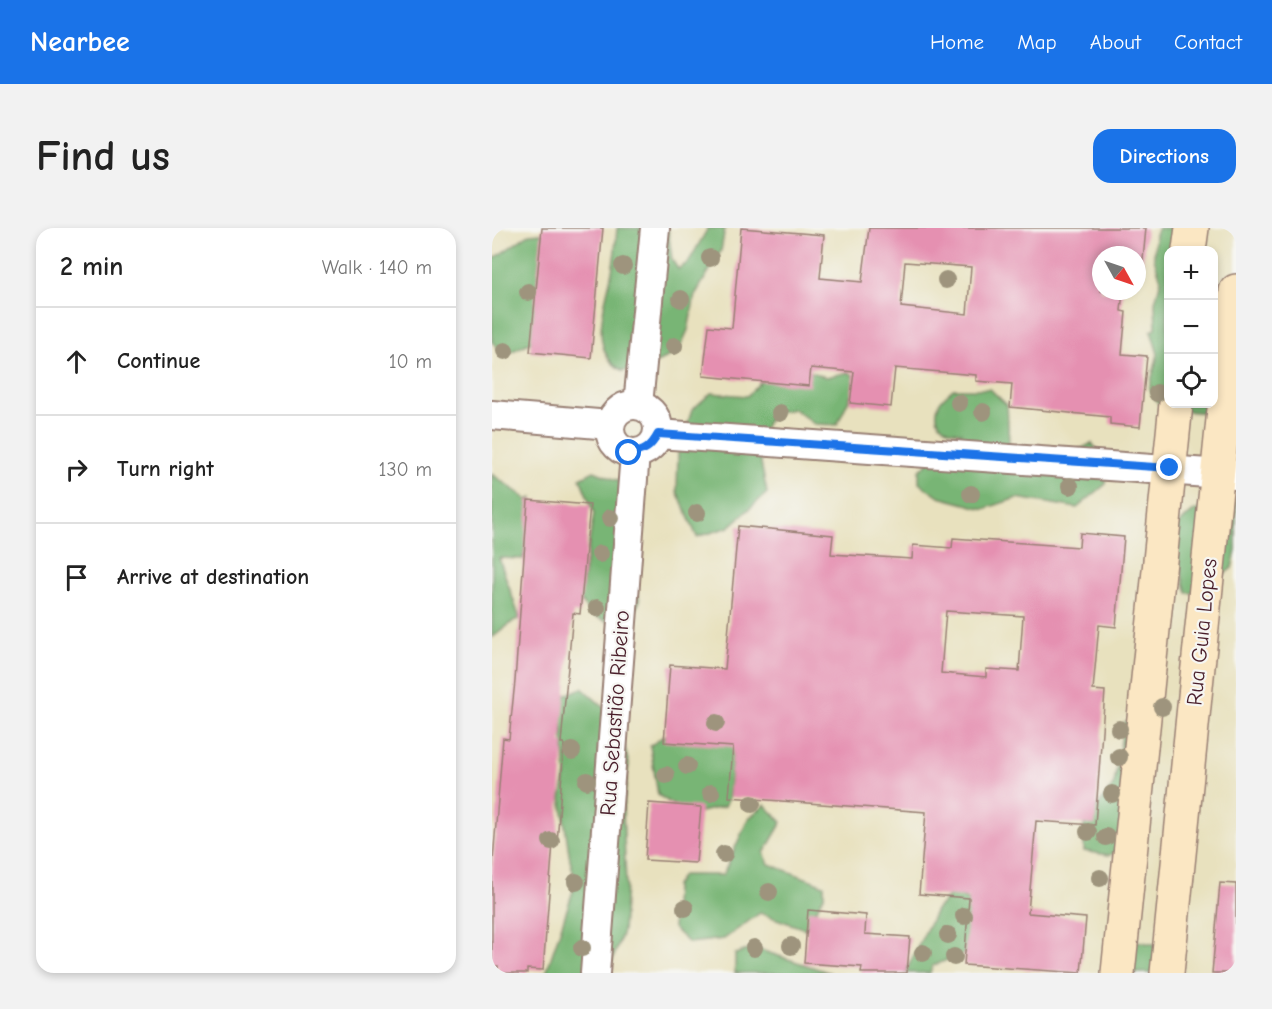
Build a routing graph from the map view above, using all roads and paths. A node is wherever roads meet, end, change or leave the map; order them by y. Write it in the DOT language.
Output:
graph roads {
  1 [pos="655,228"];
  2 [pos="1191,228"];
  3 [pos="1190,246"];
  4 [pos="1236,291"];
  5 [pos="638,405"];
  6 [pos="1176,408"];
  7 [pos="492,415"];
  8 [pos="610,425"];
  9 [pos="658,434"];
  10 [pos="635,453"];
  11 [pos="1170,468"];
  12 [pos="1227,474"];
  13 [pos="595,973"];
  14 [pos="1118,973"];
  15 [pos="1167,973"];
  1 -- 5 [label="street"];
  2 -- 3 [label="main road"];
  4 -- 12 [label="main road, Rua Guia Lopes"];
  5 -- 8 [label="street"];
  5 -- 9 [label="street"];
  6 -- 11 [label="main road"];
  7 -- 8 [label="street"];
  8 -- 10 [label="street"];
  9 -- 10 [label="street"];
  9 -- 11 [label="street"];
  10 -- 13 [label="street, Rua Sebastião Ribeiro"];
  11 -- 12 [label="street"];
  11 -- 14 [label="main road"];
  12 -- 15 [label="main road, Rua Guia Lopes"];
}
